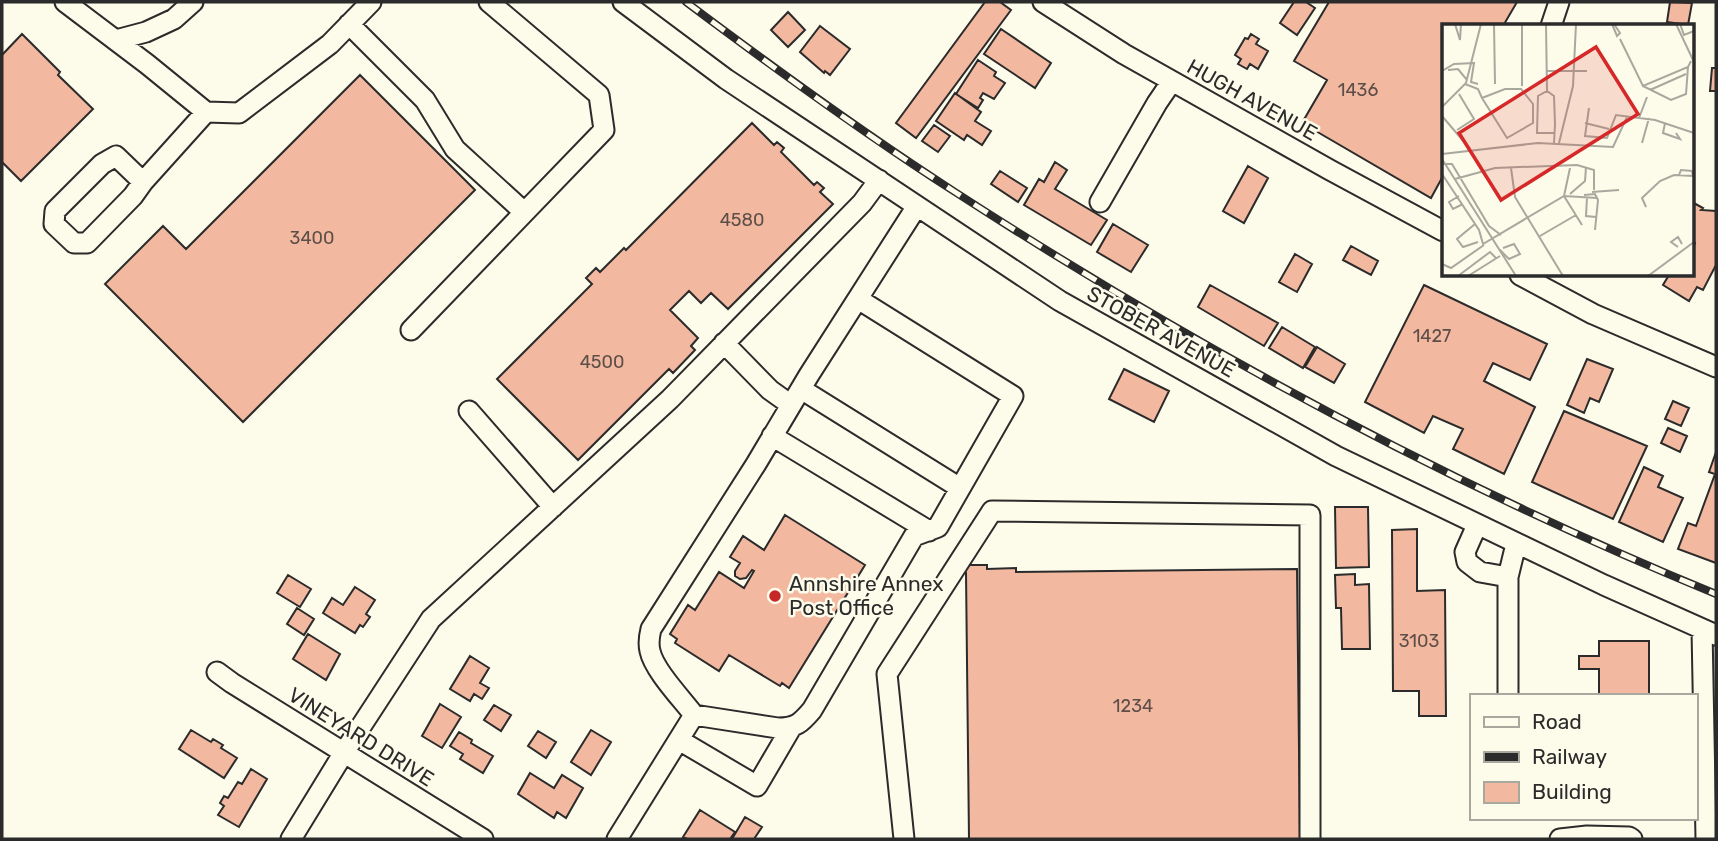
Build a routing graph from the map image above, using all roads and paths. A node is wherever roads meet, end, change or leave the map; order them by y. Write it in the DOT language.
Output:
graph roads {
  1 [pos="65,2"];
  2 [pos="193,2"];
  3 [pos="371,2"];
  4 [pos="489,2"];
  5 [pos="623,2"];
  6 [pos="1043,2"];
  7 [pos="1559,2"];
  8 [pos="349,24"];
  9 [pos="1553,24"];
  10 [pos="116,40"];
  11 [pos="1172,81"];
  12 [pos="206,112"];
  13 [pos="879,180"];
  14 [pos="143,182"];
  15 [pos="1100,202"];
  16 [pos="917,205"];
  17 [pos="524,212"];
  18 [pos="1442,229"];
  19 [pos="1522,276"];
  20 [pos="858,299"];
  21 [pos="411,330"];
  22 [pos="724,343"];
  23 [pos="1716,367"];
  24 [pos="796,397"];
  25 [pos="469,411"];
  26 [pos="772,436"];
  27 [pos="960,488"];
  28 [pos="553,507"];
  29 [pos="1477,525"];
  30 [pos="929,530"];
  31 [pos="1516,544"];
  32 [pos="1508,577"];
  33 [pos="1709,632"];
  34 [pos="217,672"];
  35 [pos="1508,694"];
  36 [pos="694,715"];
  37 [pos="791,728"];
  38 [pos="679,740"];
  39 [pos="343,754"];
  40 [pos="1700,775"];
  41 [pos="291,839"];
  42 [pos="483,839"];
  43 [pos="617,839"];
  44 [pos="904,839"];
  45 [pos="1310,839"];
  46 [pos="1560,839"];
  47 [pos="1632,839"];
  48 [pos="1706,839"];
  1 -- 10 [label="street"];
  2 -- 10 [label="street"];
  3 -- 8 [label="street"];
  4 -- 17 [label="street"];
  5 -- 13 [label="street, STOBER AVENUE"];
  6 -- 11 [label="street, HUGH AVENUE"];
  7 -- 9 [label="street"];
  8 -- 12 [label="street"];
  8 -- 17 [label="street"];
  10 -- 12 [label="street"];
  11 -- 15 [label="street"];
  11 -- 18 [label="street, HUGH AVENUE"];
  12 -- 14 [label="street"];
  13 -- 16 [label="street, STOBER AVENUE"];
  13 -- 22 [label="street"];
  14 -- 14 [label="street"];
  16 -- 20 [label="street"];
  16 -- 29 [label="street, STOBER AVENUE"];
  17 -- 21 [label="street"];
  19 -- 23 [label="street"];
  20 -- 24 [label="street"];
  20 -- 27 [label="street"];
  22 -- 24 [label="street"];
  22 -- 28 [label="street"];
  24 -- 26 [label="street"];
  24 -- 27 [label="street"];
  25 -- 28 [label="street"];
  26 -- 30 [label="street"];
  26 -- 36 [label="street"];
  27 -- 30 [label="street"];
  28 -- 39 [label="street"];
  29 -- 31 [label="street, STOBER AVENUE"];
  29 -- 32 [label="street"];
  30 -- 37 [label="street"];
  31 -- 32 [label="street"];
  31 -- 33 [label="street, STOBER AVENUE"];
  32 -- 35 [label="street"];
  33 -- 40 [label="street"];
  34 -- 39 [label="street, VINEYARD DRIVE"];
  36 -- 37 [label="street"];
  36 -- 38 [label="street"];
  37 -- 38 [label="street"];
  38 -- 43 [label="street"];
  39 -- 41 [label="street"];
  39 -- 42 [label="street, VINEYARD DRIVE"];
  40 -- 48 [label="street"];
  44 -- 45 [label="street"];
  46 -- 47 [label="street"];
}
